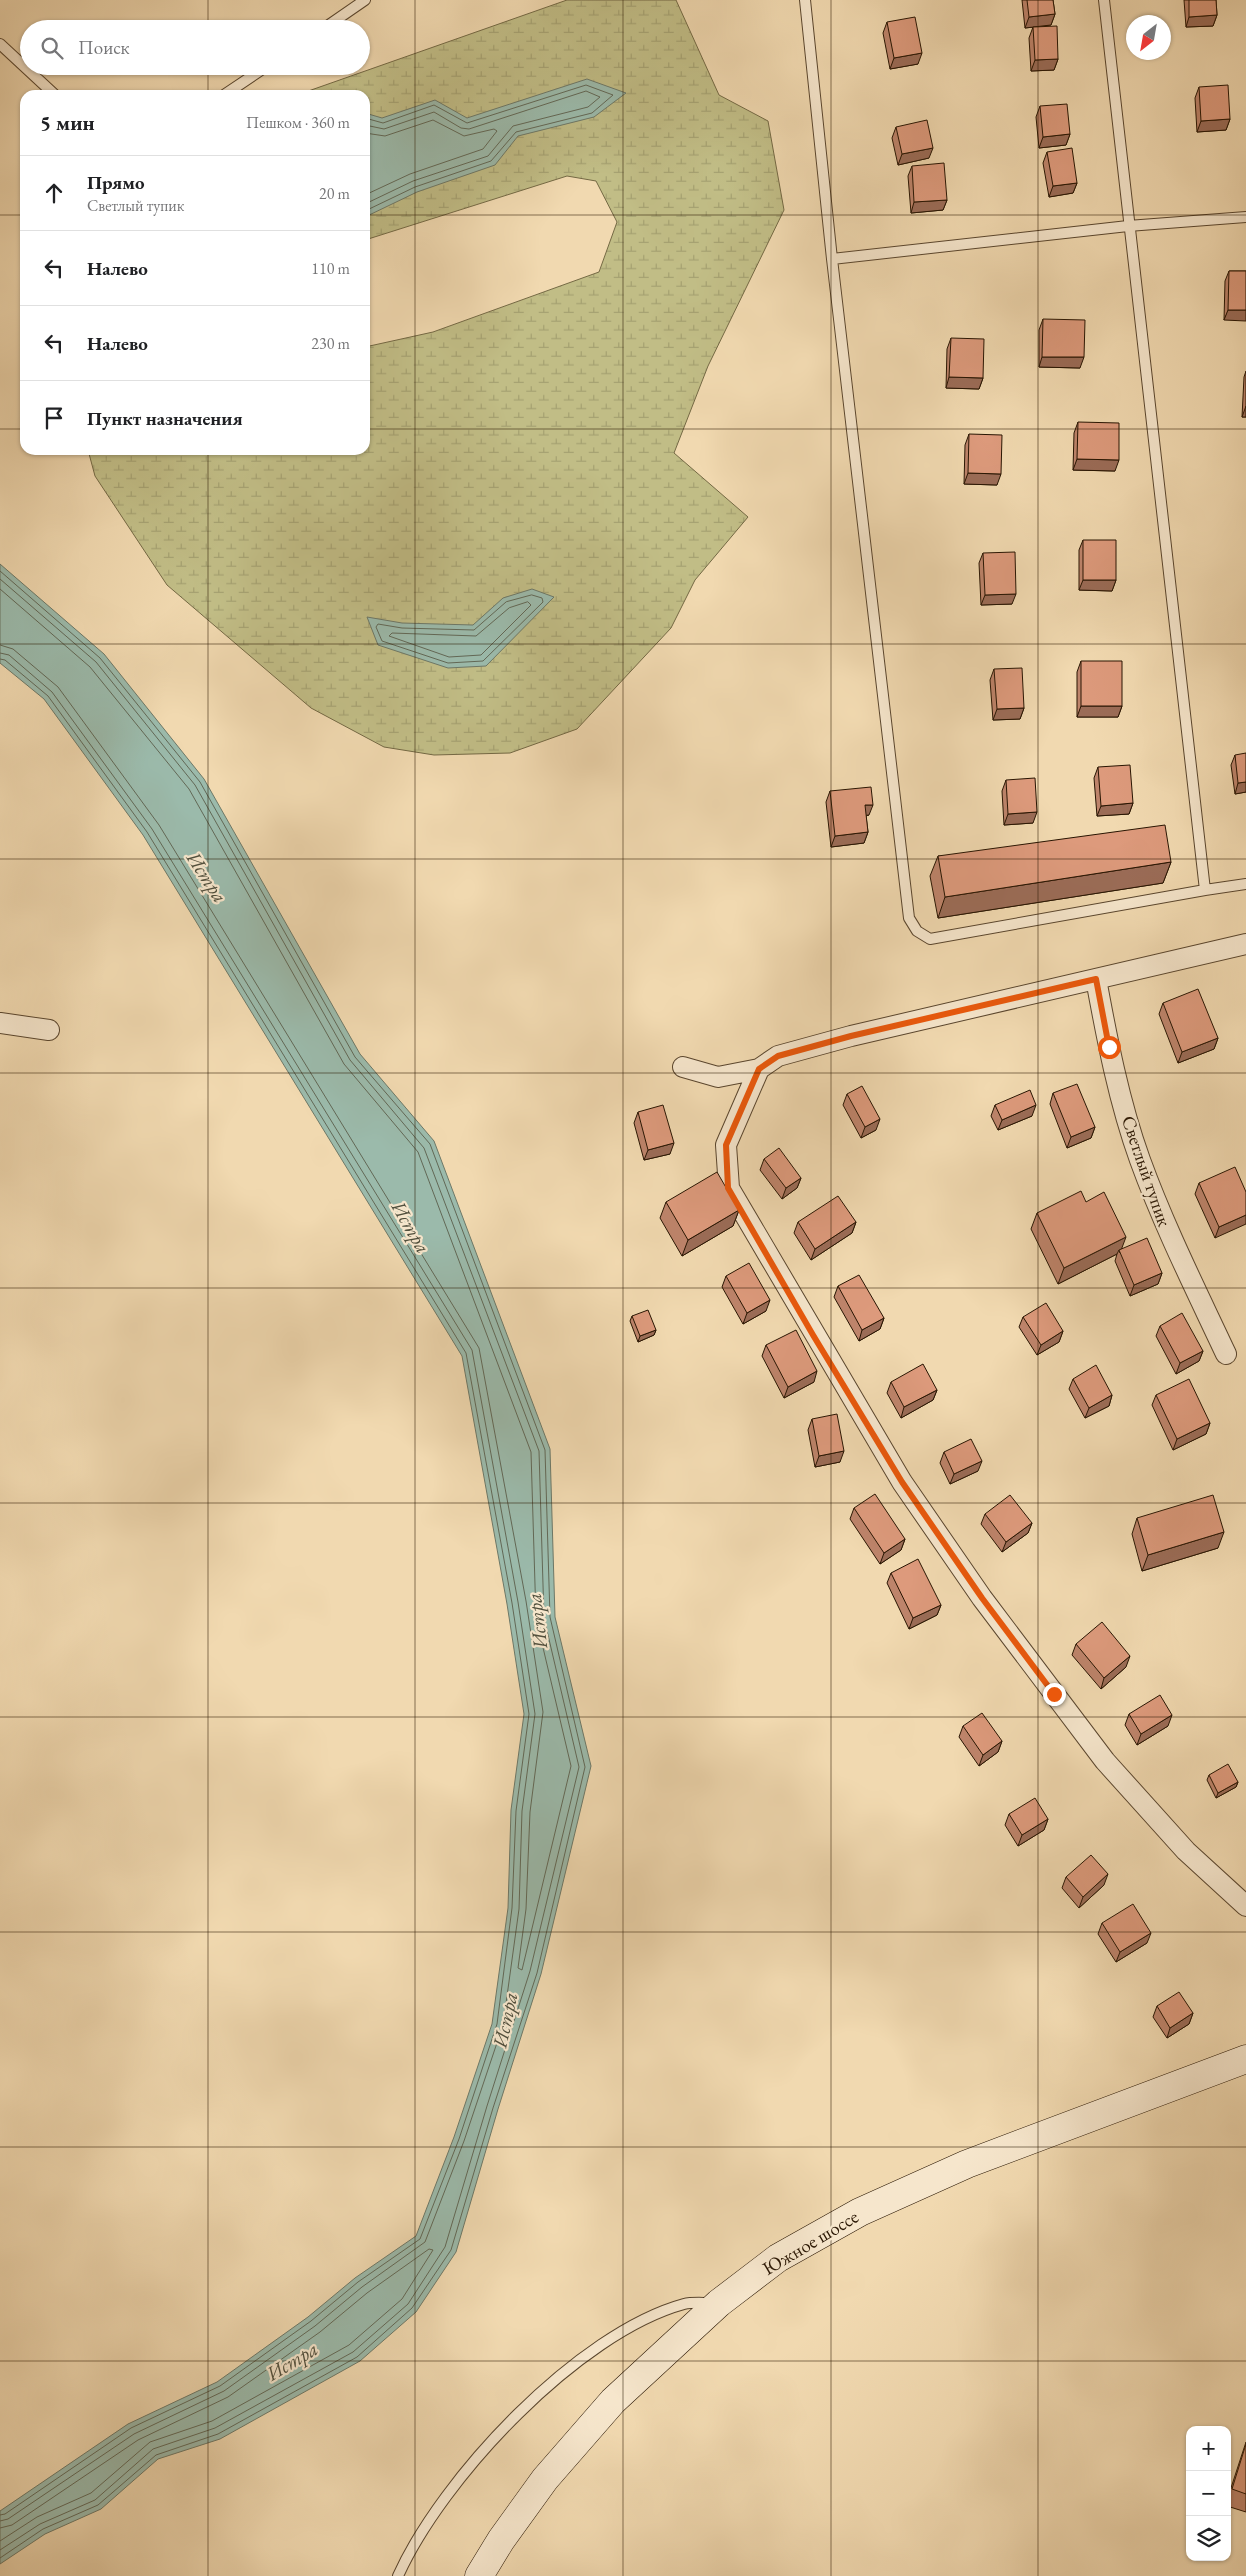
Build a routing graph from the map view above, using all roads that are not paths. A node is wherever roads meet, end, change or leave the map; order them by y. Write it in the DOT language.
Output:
graph roads {
  1 [pos="366,0"];
  2 [pos="805,0"];
  3 [pos="1104,0"];
  4 [pos="336,20"];
  5 [pos="0,44"];
  6 [pos="20,63"];
  7 [pos="33,75"];
  8 [pos="254,75"];
  9 [pos="49,90"];
  10 [pos="231,90"];
  11 [pos="1246,217"];
  12 [pos="1128,226"];
  13 [pos="832,259"];
  14 [pos="1246,884"];
  15 [pos="1205,890"];
  16 [pos="1246,944"];
  17 [pos="1096,979"];
  18 [pos="0,1023"];
  19 [pos="49,1030"];
  20 [pos="683,1067"];
  21 [pos="759,1069"];
  22 [pos="1226,1354"];
  23 [pos="1246,1906"];
  24 [pos="1246,2059"];
  25 [pos="719,2303"];
  26 [pos="398,2576"];
  27 [pos="479,2576"];
  1 -- 4 [label="lane"];
  2 -- 13 [label="lane"];
  3 -- 12 [label="lane"];
  5 -- 6 [label="lane"];
  7 -- 9 [label="lane"];
  8 -- 10 [label="lane"];
  11 -- 12 [label="lane"];
  12 -- 13 [label="lane"];
  12 -- 15 [label="lane"];
  13 -- 15 [label="lane"];
  14 -- 15 [label="lane"];
  16 -- 17 [label="street"];
  17 -- 21 [label="street"];
  17 -- 22 [label="street, Светлый тупик"];
  18 -- 19 [label="street"];
  20 -- 21 [label="street"];
  21 -- 23 [label="street"];
  24 -- 25 [label="main road, Южное шоссе"];
  25 -- 26 [label="lane"];
  25 -- 27 [label="main road, Южное шоссе"];
}
